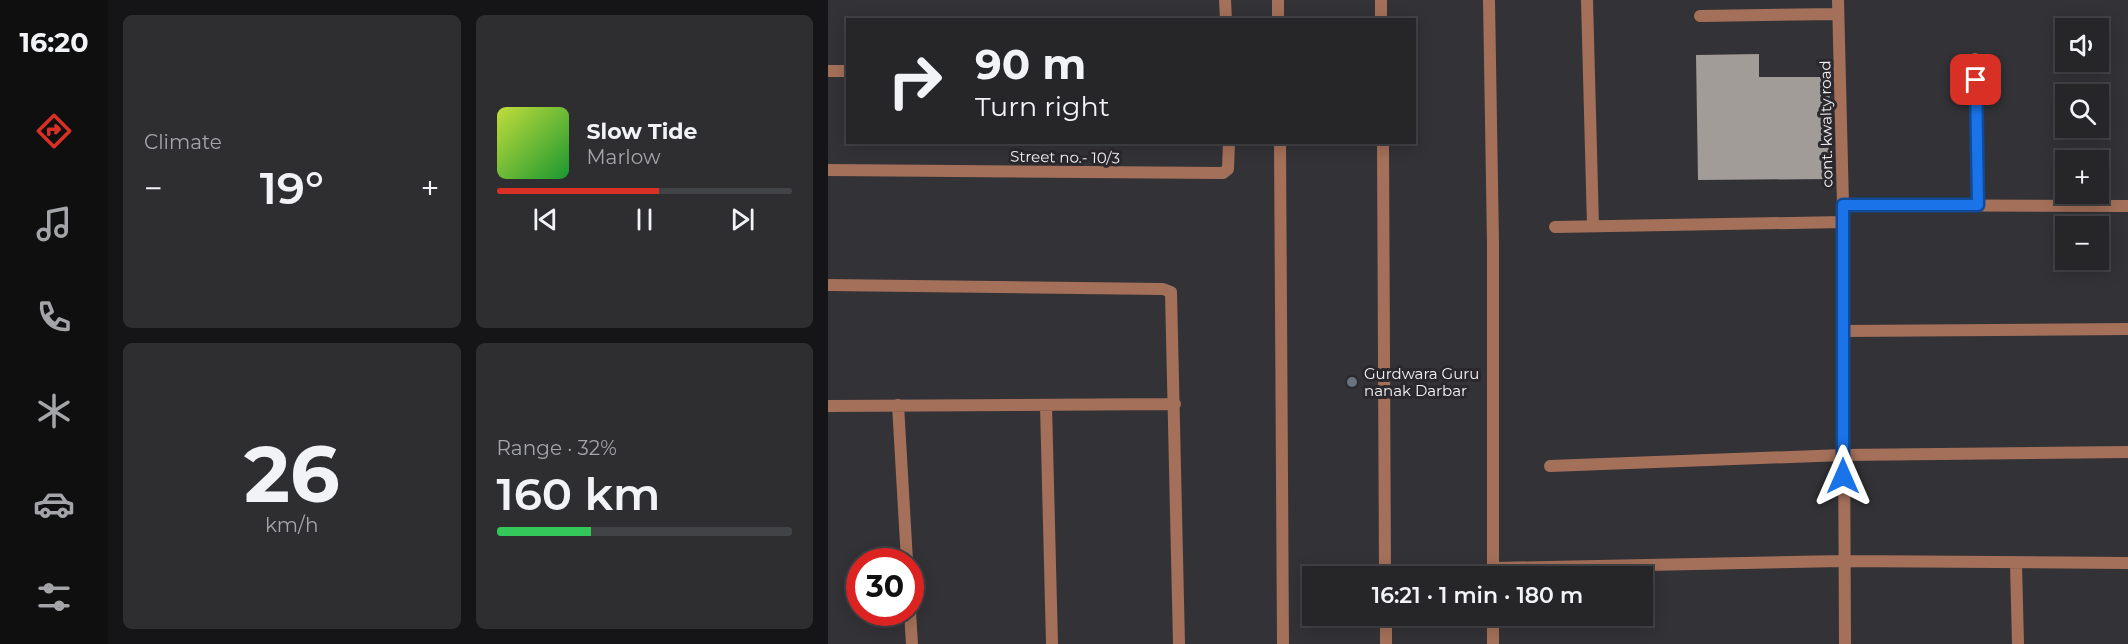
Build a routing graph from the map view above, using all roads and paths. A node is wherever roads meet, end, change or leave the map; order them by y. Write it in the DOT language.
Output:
graph roads {
  1 [pos="1225,0"];
  2 [pos="1278,0"];
  3 [pos="1381,0"];
  4 [pos="1489,0"];
  5 [pos="1587,0"];
  6 [pos="1838,0"];
  7 [pos="1838,14"];
  8 [pos="1700,16"];
  9 [pos="1226,18"];
  10 [pos="1278,18"];
  11 [pos="1381,18"];
  12 [pos="1975,59"];
  13 [pos="828,70"];
  14 [pos="846,71"];
  15 [pos="1229,144"];
  16 [pos="1280,144"];
  17 [pos="1383,144"];
  18 [pos="828,170"];
  19 [pos="1843,205"];
  20 [pos="1978,205"];
  21 [pos="2128,206"];
  22 [pos="1843,222"];
  23 [pos="1593,226"];
  24 [pos="1555,227"];
  25 [pos="828,285"];
  26 [pos="2128,329"];
  27 [pos="1842,331"];
  28 [pos="1175,404"];
  29 [pos="898,405"];
  30 [pos="1046,405"];
  31 [pos="828,406"];
  32 [pos="2128,452"];
  33 [pos="1843,454"];
  34 [pos="1550,466"];
  35 [pos="906,548"];
  36 [pos="1844,561"];
  37 [pos="2016,564"];
  38 [pos="2128,564"];
  39 [pos="1386,566"];
  40 [pos="1493,566"];
  41 [pos="1653,567"];
  42 [pos="911,626"];
  43 [pos="1386,626"];
  44 [pos="1493,626"];
  45 [pos="912,644"];
  46 [pos="1052,644"];
  47 [pos="1179,644"];
  48 [pos="1283,644"];
  49 [pos="1386,644"];
  50 [pos="1493,644"];
  51 [pos="1845,644"];
  52 [pos="2018,644"];
  1 -- 9 [label="street"];
  2 -- 10 [label="street"];
  3 -- 11 [label="street"];
  4 -- 40 [label="street"];
  5 -- 23 [label="street"];
  6 -- 7 [label="street, cont. kwalty road"];
  7 -- 8 [label="street"];
  7 -- 19 [label="street, cont. kwalty road"];
  12 -- 20 [label="street"];
  13 -- 14 [label="street"];
  15 -- 18 [label="street, Street no.- 10/3"];
  16 -- 48 [label="street"];
  17 -- 39 [label="street"];
  19 -- 20 [label="street"];
  19 -- 22 [label="street, cont. kwalty road"];
  20 -- 21 [label="street"];
  22 -- 23 [label="street"];
  22 -- 27 [label="street, cont. kwalty road"];
  23 -- 24 [label="street"];
  25 -- 28 [label="street"];
  26 -- 27 [label="street"];
  27 -- 33 [label="street, cont. kwalty road"];
  28 -- 30 [label="street"];
  28 -- 47 [label="street"];
  29 -- 30 [label="street"];
  29 -- 31 [label="street"];
  29 -- 35 [label="street"];
  30 -- 46 [label="street"];
  32 -- 33 [label="street"];
  33 -- 34 [label="street"];
  33 -- 36 [label="street, cont. kwalty road"];
  36 -- 37 [label="street"];
  36 -- 41 [label="street"];
  36 -- 51 [label="street, cont. kwalty road"];
  37 -- 38 [label="street"];
  37 -- 52 [label="street"];
  42 -- 45 [label="street"];
  43 -- 49 [label="street"];
  44 -- 50 [label="street"];
}
